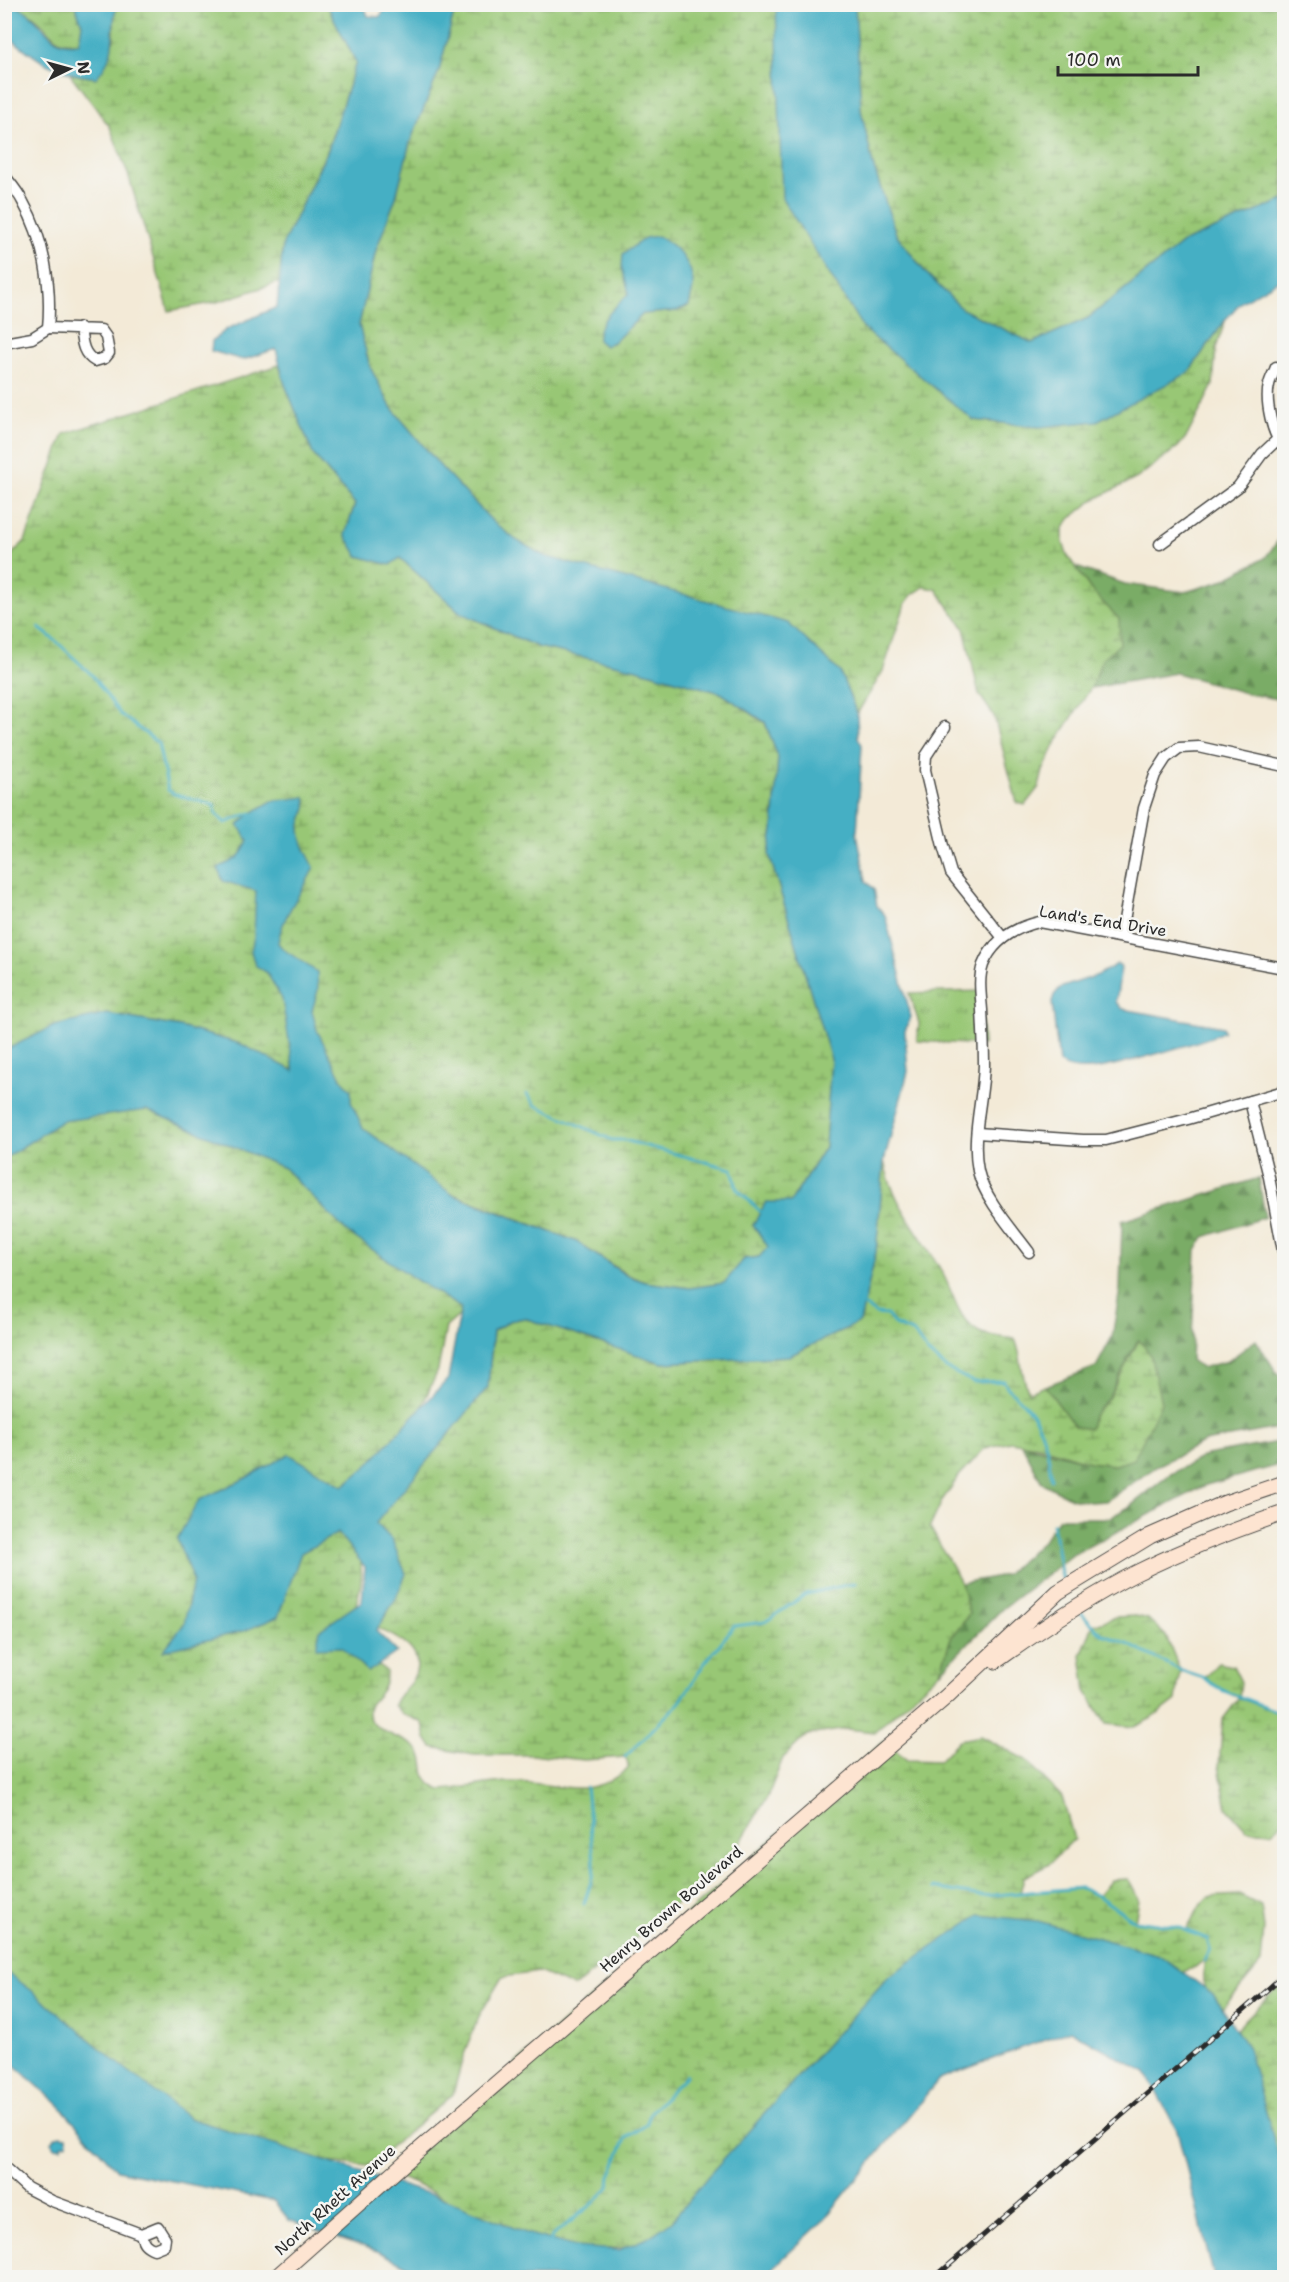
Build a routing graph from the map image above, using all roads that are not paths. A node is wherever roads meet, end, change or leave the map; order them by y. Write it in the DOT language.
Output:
graph roads {
  1 [pos="4,175"];
  2 [pos="48,328"];
  3 [pos="80,328"];
  4 [pos="4,343"];
  5 [pos="1276,367"];
  6 [pos="1281,442"];
  7 [pos="1160,544"];
  8 [pos="945,727"];
  9 [pos="1284,766"];
  10 [pos="1121,937"];
  11 [pos="1003,938"];
  12 [pos="1284,968"];
  13 [pos="1284,1091"];
  14 [pos="1250,1101"];
  15 [pos="977,1133"];
  16 [pos="1029,1252"];
  17 [pos="1284,1256"];
  18 [pos="1284,1483"];
  19 [pos="1284,1513"];
  20 [pos="947,1696"];
  21 [pos="419,2150"];
  22 [pos="4,2167"];
  23 [pos="141,2234"];
  24 [pos="275,2277"];
  1 -- 2 [label="street"];
  2 -- 3 [label="street"];
  2 -- 4 [label="street"];
  5 -- 6 [label="street"];
  6 -- 7 [label="street"];
  8 -- 11 [label="street"];
  9 -- 10 [label="street"];
  10 -- 11 [label="street, Land's End Drive"];
  10 -- 12 [label="street, Land's End Drive"];
  11 -- 15 [label="street, Land's End Drive"];
  13 -- 14 [label="street"];
  14 -- 15 [label="street"];
  14 -- 17 [label="street"];
  15 -- 16 [label="street, Land's End Drive"];
  18 -- 20 [label="main road, Henry Brown Boulevard"];
  19 -- 20 [label="main road, Henry Brown Boulevard"];
  20 -- 21 [label="main road, Henry Brown Boulevard"];
  21 -- 24 [label="main road, North Rhett Avenue"];
  22 -- 23 [label="street"];
}
